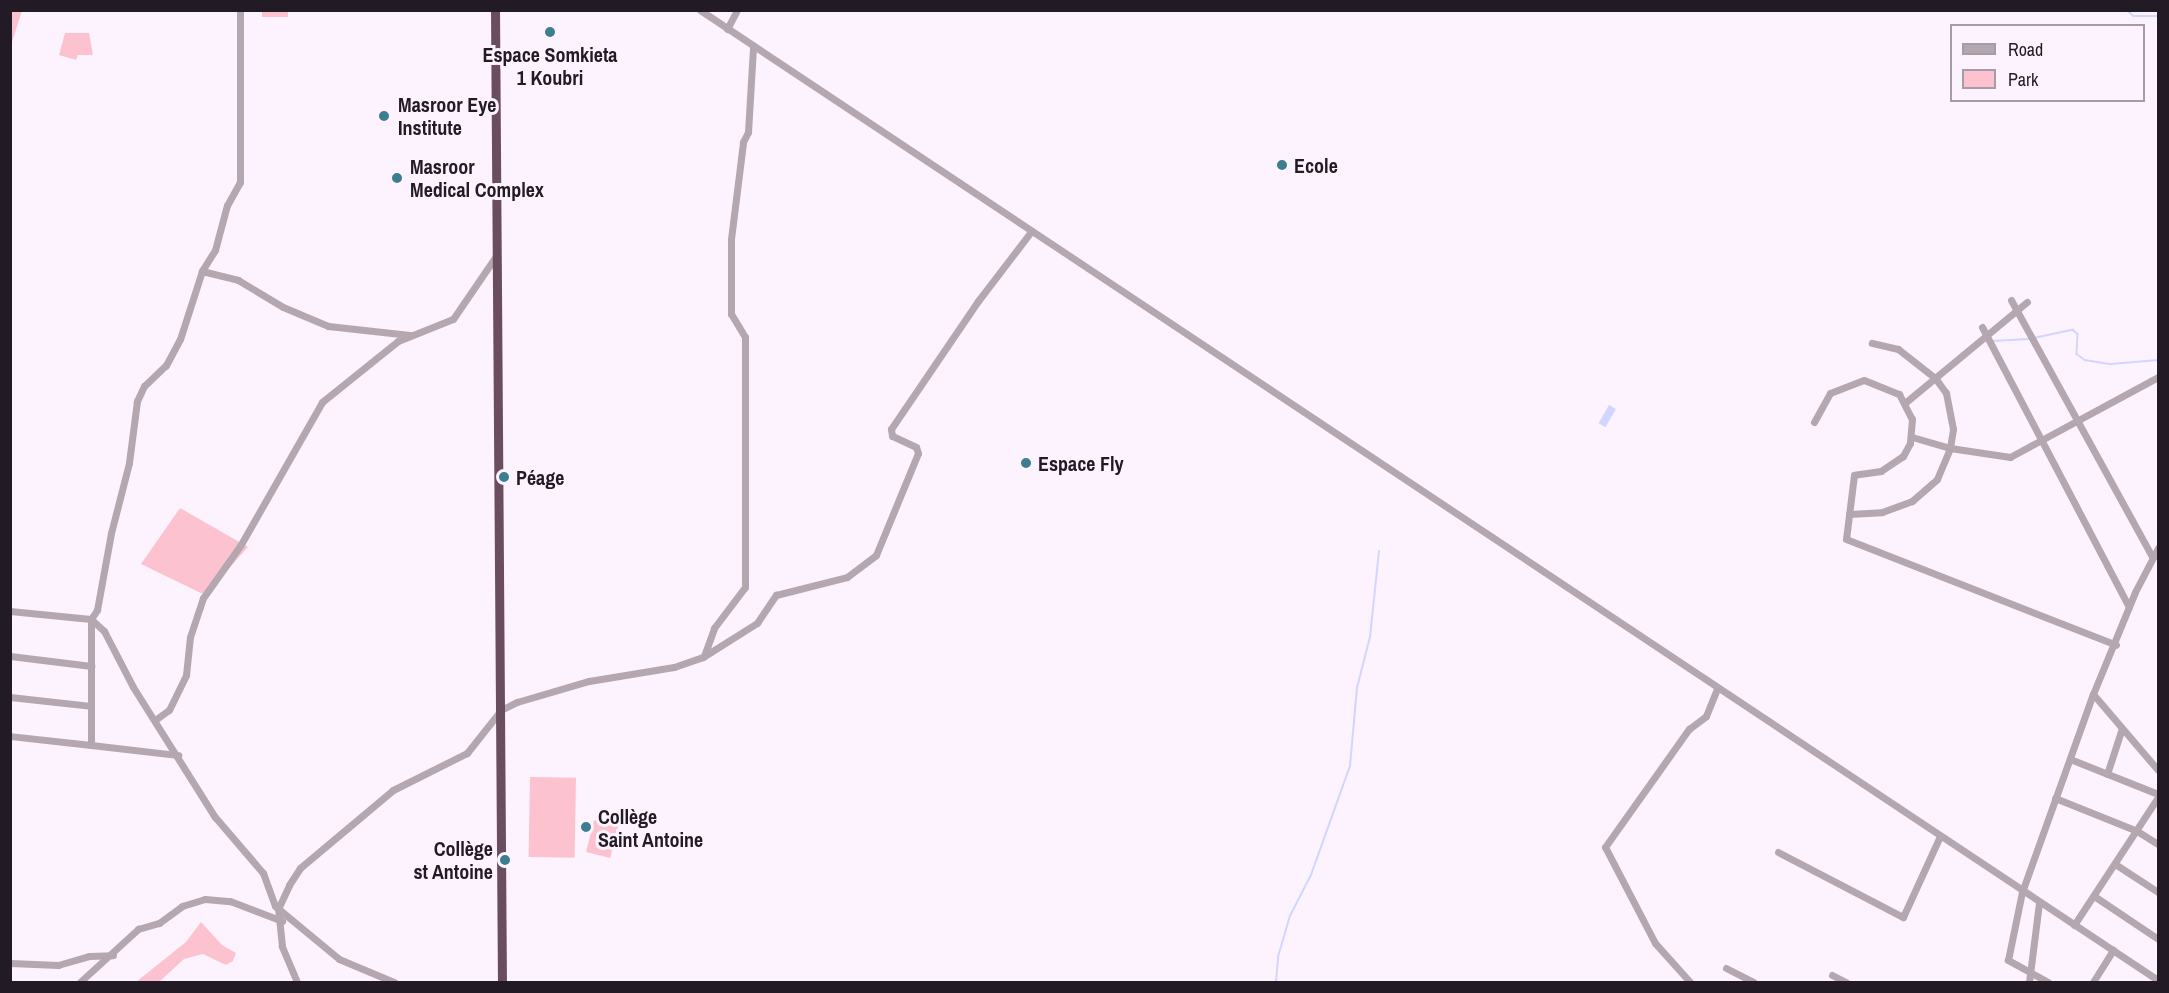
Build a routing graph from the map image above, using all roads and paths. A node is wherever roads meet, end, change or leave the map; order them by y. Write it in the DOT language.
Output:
graph roads {
  1 [pos="240,10"];
  2 [pos="495,10"];
  3 [pos="700,10"];
  4 [pos="737,10"];
  5 [pos="727,29"];
  6 [pos="753,47"];
  7 [pos="1030,233"];
  8 [pos="498,254"];
  9 [pos="202,272"];
  10 [pos="2011,300"];
  11 [pos="2027,302"];
  12 [pos="2017,310"];
  13 [pos="1982,327"];
  14 [pos="410,335"];
  15 [pos="1986,336"];
  16 [pos="1872,343"];
  17 [pos="2158,377"];
  18 [pos="1935,378"];
  19 [pos="1906,402"];
  20 [pos="2077,421"];
  21 [pos="1814,422"];
  22 [pos="1912,436"];
  23 [pos="2041,440"];
  24 [pos="1950,448"];
  25 [pos="1849,514"];
  26 [pos="2158,548"];
  27 [pos="2153,558"];
  28 [pos="2129,608"];
  29 [pos="10,611"];
  30 [pos="91,619"];
  31 [pos="2116,645"];
  32 [pos="10,656"];
  33 [pos="703,657"];
  34 [pos="91,666"];
  35 [pos="1717,689"];
  36 [pos="2093,694"];
  37 [pos="10,697"];
  38 [pos="91,706"];
  39 [pos="501,710"];
  40 [pos="155,720"];
  41 [pos="2122,728"];
  42 [pos="10,736"];
  43 [pos="91,745"];
  44 [pos="178,755"];
  45 [pos="2070,759"];
  46 [pos="2158,770"];
  47 [pos="2107,774"];
  48 [pos="2158,795"];
  49 [pos="2055,798"];
  50 [pos="2137,831"];
  51 [pos="1940,836"];
  52 [pos="2158,844"];
  53 [pos="1778,852"];
  54 [pos="2115,864"];
  55 [pos="2022,891"];
  56 [pos="2158,892"];
  57 [pos="2094,896"];
  58 [pos="2039,903"];
  59 [pos="278,909"];
  60 [pos="291,920"];
  61 [pos="280,921"];
  62 [pos="2074,926"];
  63 [pos="2158,939"];
  64 [pos="2113,950"];
  65 [pos="113,955"];
  66 [pos="10,963"];
  67 [pos="1726,968"];
  68 [pos="2031,973"];
  69 [pos="1832,975"];
  70 [pos="2158,980"];
  71 [pos="80,982"];
  72 [pos="297,982"];
  73 [pos="394,982"];
  74 [pos="502,982"];
  75 [pos="1690,982"];
  76 [pos="1754,982"];
  77 [pos="1846,982"];
  78 [pos="2029,982"];
  79 [pos="2048,982"];
  80 [pos="2096,982"];
  1 -- 9 [label="street"];
  2 -- 8 [label="highway"];
  3 -- 5 [label="street"];
  4 -- 5 [label="street"];
  5 -- 6 [label="street"];
  6 -- 7 [label="street"];
  6 -- 33 [label="street"];
  7 -- 33 [label="street"];
  7 -- 35 [label="street"];
  8 -- 14 [label="street"];
  8 -- 39 [label="highway"];
  9 -- 14 [label="street"];
  9 -- 30 [label="street"];
  10 -- 12 [label="street"];
  11 -- 12 [label="street"];
  12 -- 15 [label="street"];
  12 -- 20 [label="street"];
  13 -- 15 [label="street"];
  14 -- 40 [label="street"];
  15 -- 18 [label="street"];
  15 -- 23 [label="street"];
  16 -- 18 [label="street"];
  17 -- 20 [label="street"];
  18 -- 19 [label="street"];
  18 -- 24 [label="street"];
  19 -- 21 [label="street"];
  19 -- 22 [label="street"];
  20 -- 23 [label="street"];
  20 -- 27 [label="street"];
  22 -- 24 [label="street"];
  22 -- 25 [label="street"];
  23 -- 24 [label="street"];
  23 -- 28 [label="street"];
  24 -- 25 [label="street"];
  25 -- 31 [label="street"];
  26 -- 27 [label="street"];
  27 -- 28 [label="street"];
  28 -- 31 [label="street"];
  29 -- 30 [label="street"];
  30 -- 34 [label="street"];
  30 -- 40 [label="street"];
  31 -- 36 [label="street"];
  32 -- 34 [label="street"];
  33 -- 39 [label="street"];
  34 -- 38 [label="street"];
  35 -- 51 [label="street"];
  35 -- 75 [label="street"];
  36 -- 41 [label="street"];
  36 -- 45 [label="street"];
  37 -- 38 [label="street"];
  38 -- 43 [label="street"];
  39 -- 59 [label="street"];
  39 -- 74 [label="highway"];
  40 -- 44 [label="street"];
  41 -- 46 [label="street"];
  41 -- 47 [label="street"];
  42 -- 43 [label="street"];
  43 -- 44 [label="street"];
  44 -- 59 [label="street"];
  45 -- 47 [label="street"];
  45 -- 49 [label="street"];
  47 -- 48 [label="street"];
  48 -- 50 [label="street"];
  49 -- 50 [label="street"];
  49 -- 55 [label="street"];
  50 -- 52 [label="street"];
  50 -- 54 [label="street"];
  51 -- 53 [label="street"];
  51 -- 55 [label="street"];
  54 -- 56 [label="street"];
  54 -- 57 [label="street"];
  55 -- 58 [label="street"];
  55 -- 68 [label="street"];
  57 -- 62 [label="street"];
  57 -- 63 [label="street"];
  58 -- 62 [label="street"];
  58 -- 68 [label="street"];
  59 -- 60 [label="street"];
  59 -- 61 [label="street"];
  60 -- 61 [label="street"];
  60 -- 73 [label="street"];
  61 -- 65 [label="street"];
  61 -- 72 [label="street"];
  62 -- 64 [label="street"];
  64 -- 70 [label="street"];
  64 -- 80 [label="street"];
  65 -- 66 [label="street"];
  65 -- 71 [label="street"];
  67 -- 76 [label="street"];
  68 -- 78 [label="street"];
  68 -- 79 [label="street"];
  69 -- 77 [label="street"];
}
